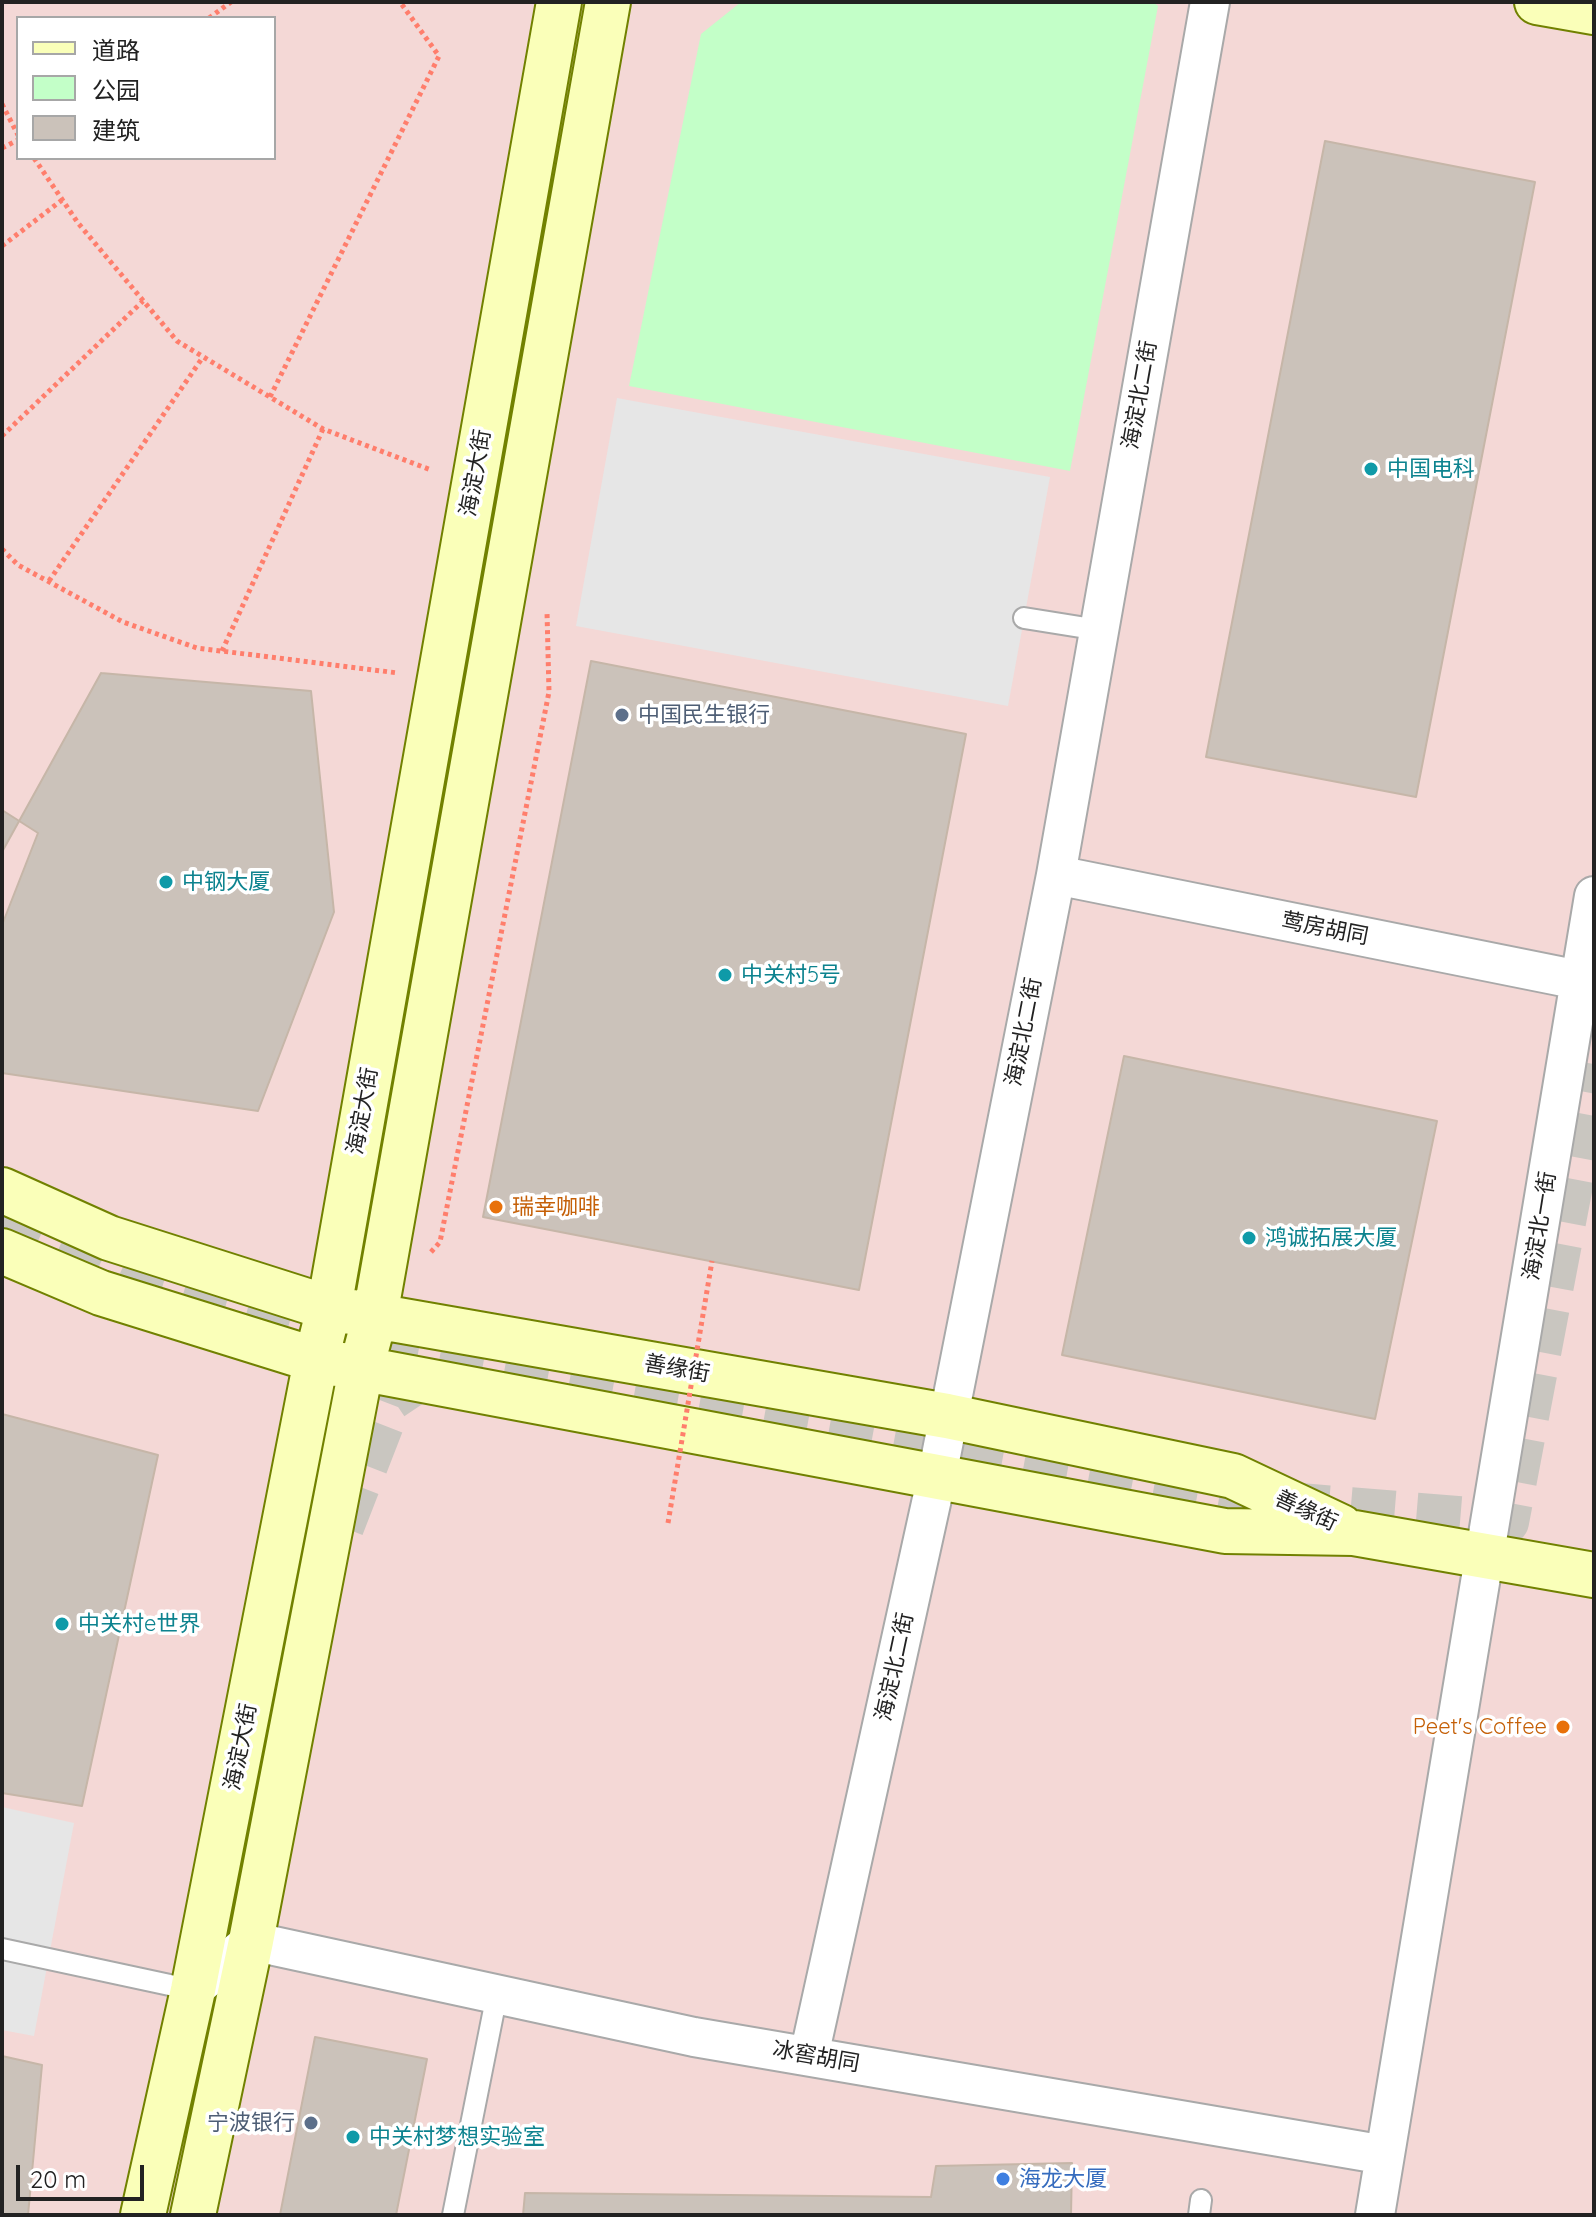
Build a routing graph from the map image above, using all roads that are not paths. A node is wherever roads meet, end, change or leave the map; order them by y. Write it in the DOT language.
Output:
graph roads {
  1 [pos="559,2"];
  2 [pos="608,2"];
  3 [pos="1210,2"];
  4 [pos="1537,2"];
  5 [pos="1594,12"];
  6 [pos="1024,618"];
  7 [pos="1099,630"];
  8 [pos="1056,875"];
  9 [pos="1594,896"];
  10 [pos="1587,981"];
  11 [pos="2,1190"];
  12 [pos="2,1251"];
  13 [pos="329,1308"];
  14 [pos="375,1316"];
  15 [pos="316,1360"];
  16 [pos="361,1369"];
  17 [pos="947,1416"];
  18 [pos="937,1476"];
  19 [pos="1354,1533"];
  20 [pos="1486,1555"];
  21 [pos="1594,1575"];
  22 [pos="251,1941"];
  23 [pos="2,1949"];
  24 [pos="193,1990"];
  25 [pos="497,1994"];
  26 [pos="809,2056"];
  27 [pos="1385,2155"];
  28 [pos="143,2215"];
  29 [pos="193,2215"];
  30 [pos="453,2215"];
  31 [pos="1375,2215"];
  1 -- 13 [label="main road, 海淀大街"];
  2 -- 14 [label="main road"];
  3 -- 7 [label="street, 海淀北二街"];
  4 -- 5 [label="main road"];
  6 -- 7 [label="lane"];
  7 -- 8 [label="street, 海淀北二街"];
  8 -- 10 [label="street, 莺房胡同"];
  8 -- 17 [label="street, 海淀北二街"];
  9 -- 10 [label="street, 海淀北一街"];
  10 -- 20 [label="street, 海淀北一街"];
  11 -- 13 [label="main road, 善缘街"];
  12 -- 15 [label="main road, 善缘街"];
  13 -- 14 [label="main road, 善缘街"];
  13 -- 15 [label="main road, 海淀大街"];
  14 -- 16 [label="main road"];
  14 -- 17 [label="main road, 善缘街"];
  15 -- 16 [label="main road, 善缘街"];
  15 -- 24 [label="main road, 海淀大街"];
  16 -- 18 [label="main road, 善缘街"];
  16 -- 22 [label="main road"];
  17 -- 18 [label="street, 海淀北二街"];
  17 -- 19 [label="main road, 善缘街"];
  18 -- 19 [label="main road, 善缘街"];
  18 -- 26 [label="street, 海淀北二街"];
  19 -- 20 [label="main road, 善缘街"];
  20 -- 21 [label="main road, 善缘街"];
  20 -- 27 [label="street, 海淀北一街"];
  22 -- 24 [label="street"];
  22 -- 25 [label="street, 冰窖胡同"];
  22 -- 29 [label="main road"];
  23 -- 24 [label="lane"];
  24 -- 28 [label="main road, 海淀大街"];
  25 -- 26 [label="street, 冰窖胡同"];
  25 -- 30 [label="lane"];
  26 -- 27 [label="street, 冰窖胡同"];
  27 -- 31 [label="street"];
}
